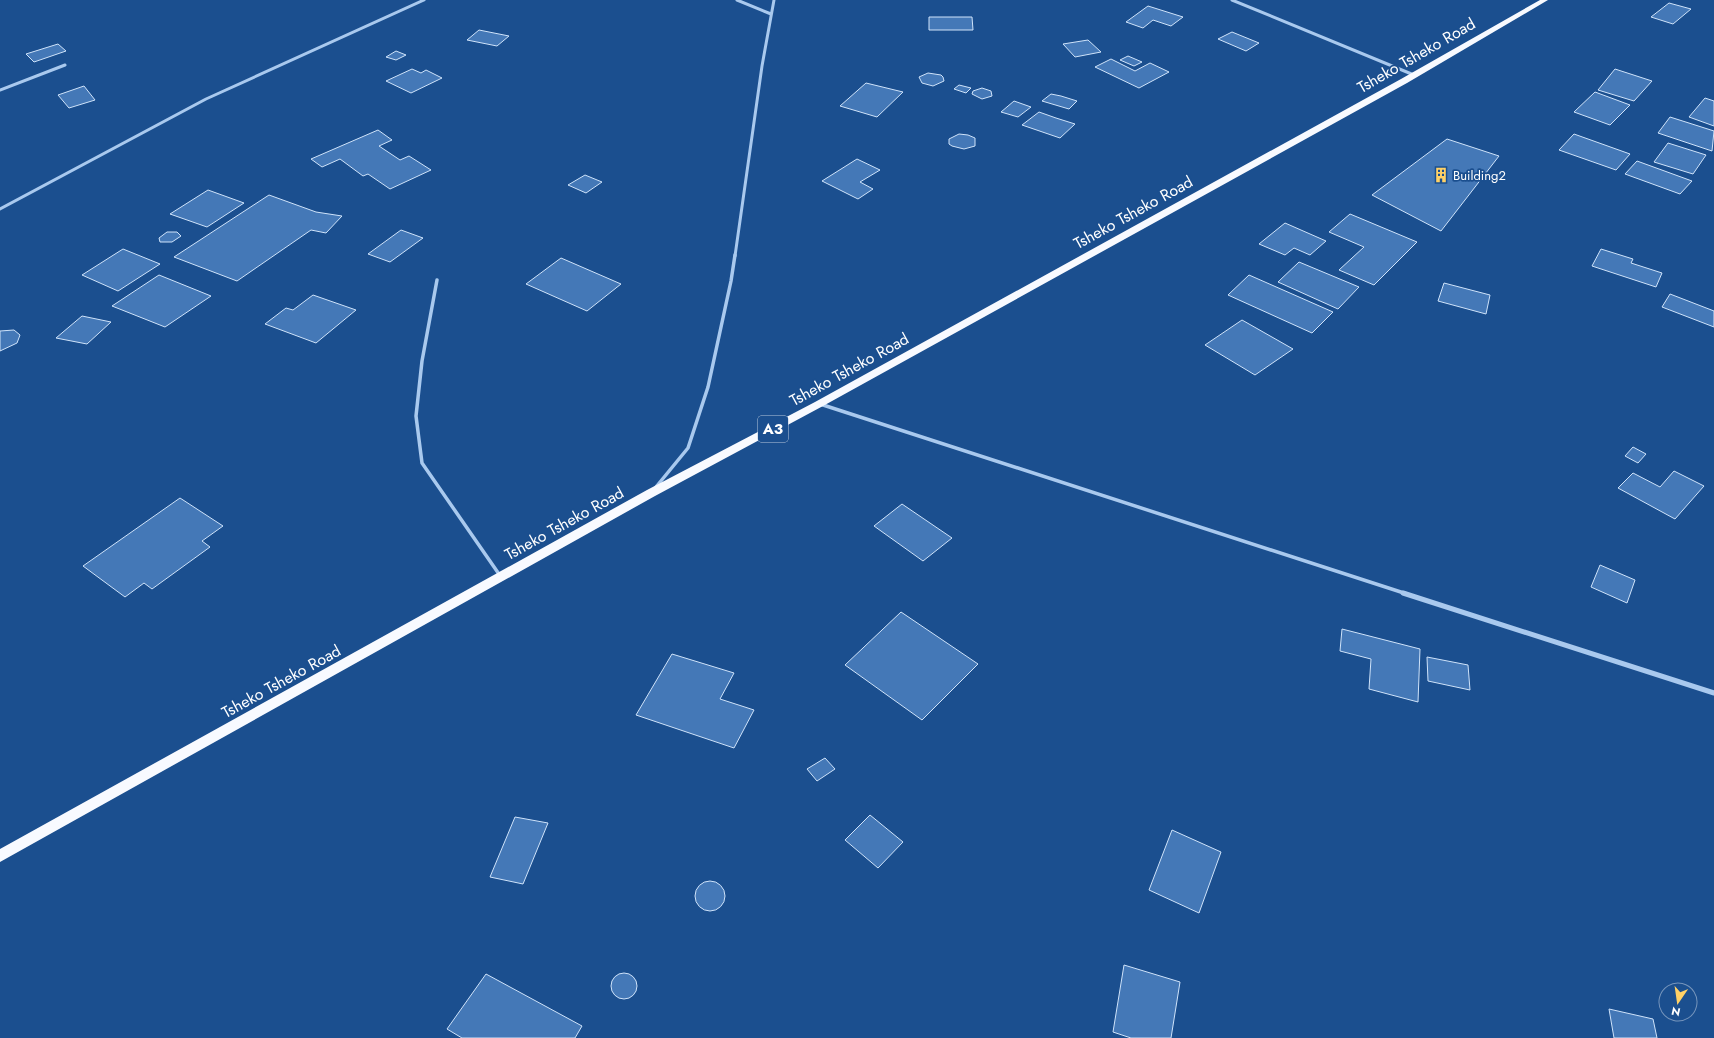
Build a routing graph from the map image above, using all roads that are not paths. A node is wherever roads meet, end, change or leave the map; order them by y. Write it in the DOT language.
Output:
graph roads {
  1 [pos="424,0"];
  2 [pos="737,0"];
  3 [pos="774,0"];
  4 [pos="1232,0"];
  5 [pos="1545,0"];
  6 [pos="771,14"];
  7 [pos="65,65"];
  8 [pos="1414,74"];
  9 [pos="0,90"];
  10 [pos="0,209"];
  11 [pos="437,280"];
  12 [pos="819,404"];
  13 [pos="651,493"];
  14 [pos="501,577"];
  15 [pos="1714,692"];
  16 [pos="0,856"];
  1 -- 10 [label="street"];
  2 -- 6 [label="street"];
  3 -- 6 [label="street"];
  4 -- 8 [label="street"];
  5 -- 8 [label="highway, Tsheko Tsheko Road / A3"];
  6 -- 13 [label="street"];
  7 -- 9 [label="street"];
  8 -- 12 [label="highway, Tsheko Tsheko Road / A3"];
  11 -- 14 [label="street"];
  12 -- 13 [label="highway, Tsheko Tsheko Road / A3"];
  12 -- 15 [label="street"];
  13 -- 14 [label="highway, Tsheko Tsheko Road / A3"];
  14 -- 16 [label="highway, Tsheko Tsheko Road / A3"];
}
